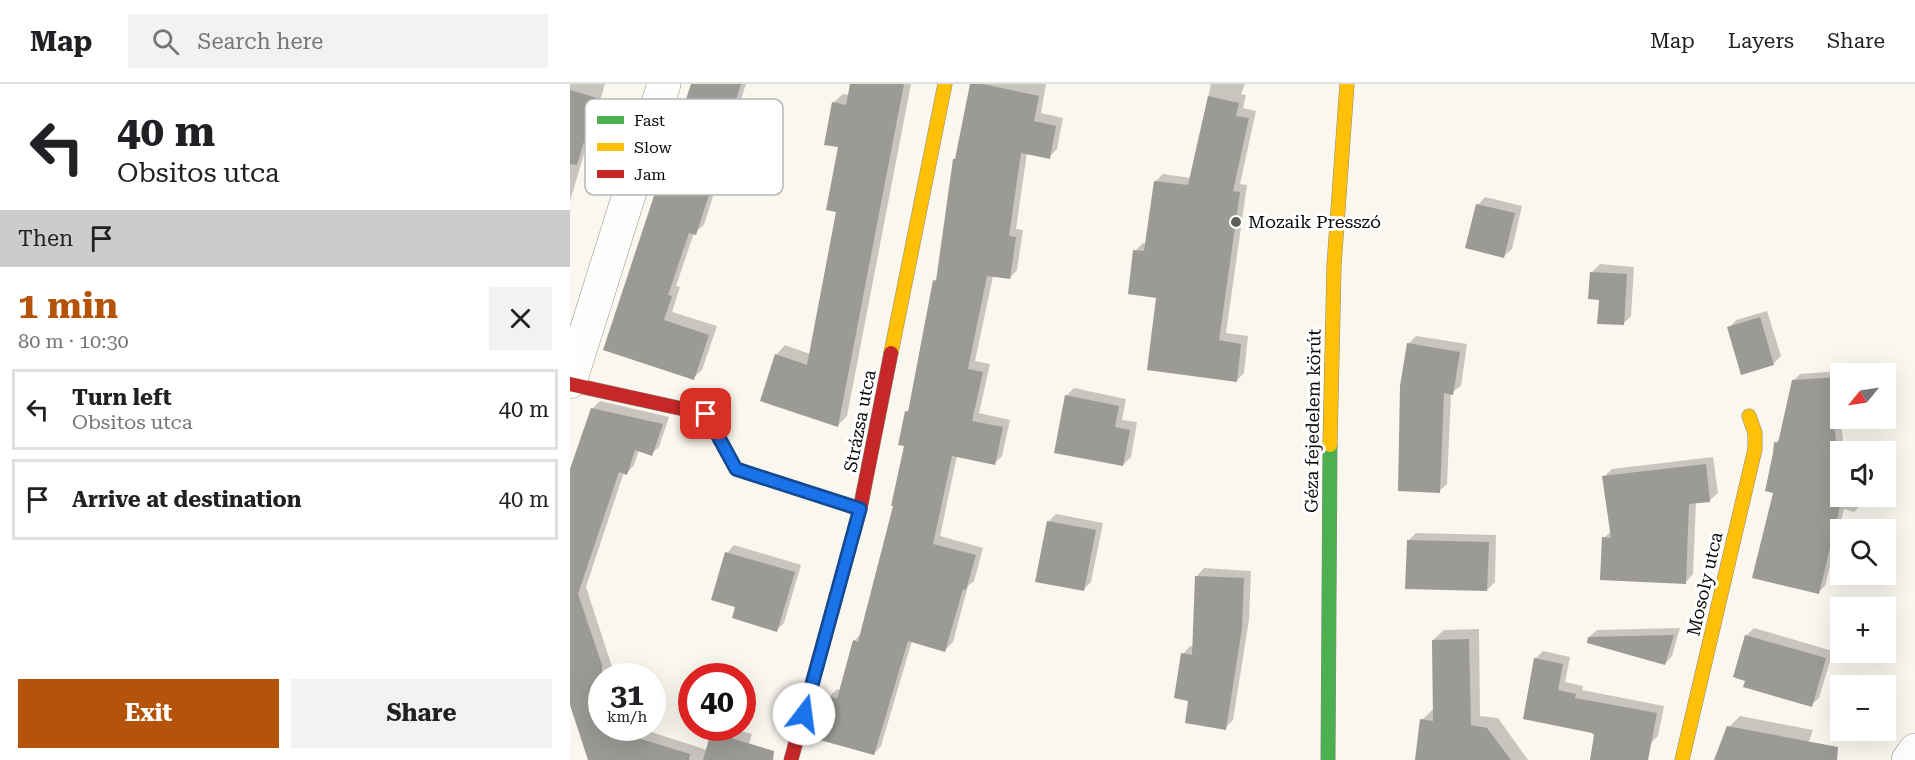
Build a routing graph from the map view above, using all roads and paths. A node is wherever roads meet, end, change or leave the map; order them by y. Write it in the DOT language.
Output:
graph roads {
  1 [pos="664,84"];
  2 [pos="945,84"];
  3 [pos="1347,84"];
  4 [pos="659,99"];
  5 [pos="629,195"];
  6 [pos="570,383"];
  7 [pos="1749,416"];
  8 [pos="860,509"];
  9 [pos="1915,750"];
  10 [pos="791,760"];
  11 [pos="1328,760"];
  12 [pos="1682,760"];
  13 [pos="1908,760"];
  1 -- 4 [label="street"];
  2 -- 8 [label="street, Strázsa utca"];
  3 -- 11 [label="street, Géza fejedelem körút"];
  5 -- 6 [label="street"];
  6 -- 8 [label="street"];
  7 -- 12 [label="street, Mosoly utca"];
  8 -- 10 [label="street, Strázsa utca"];
  9 -- 13 [label="street"];
}
